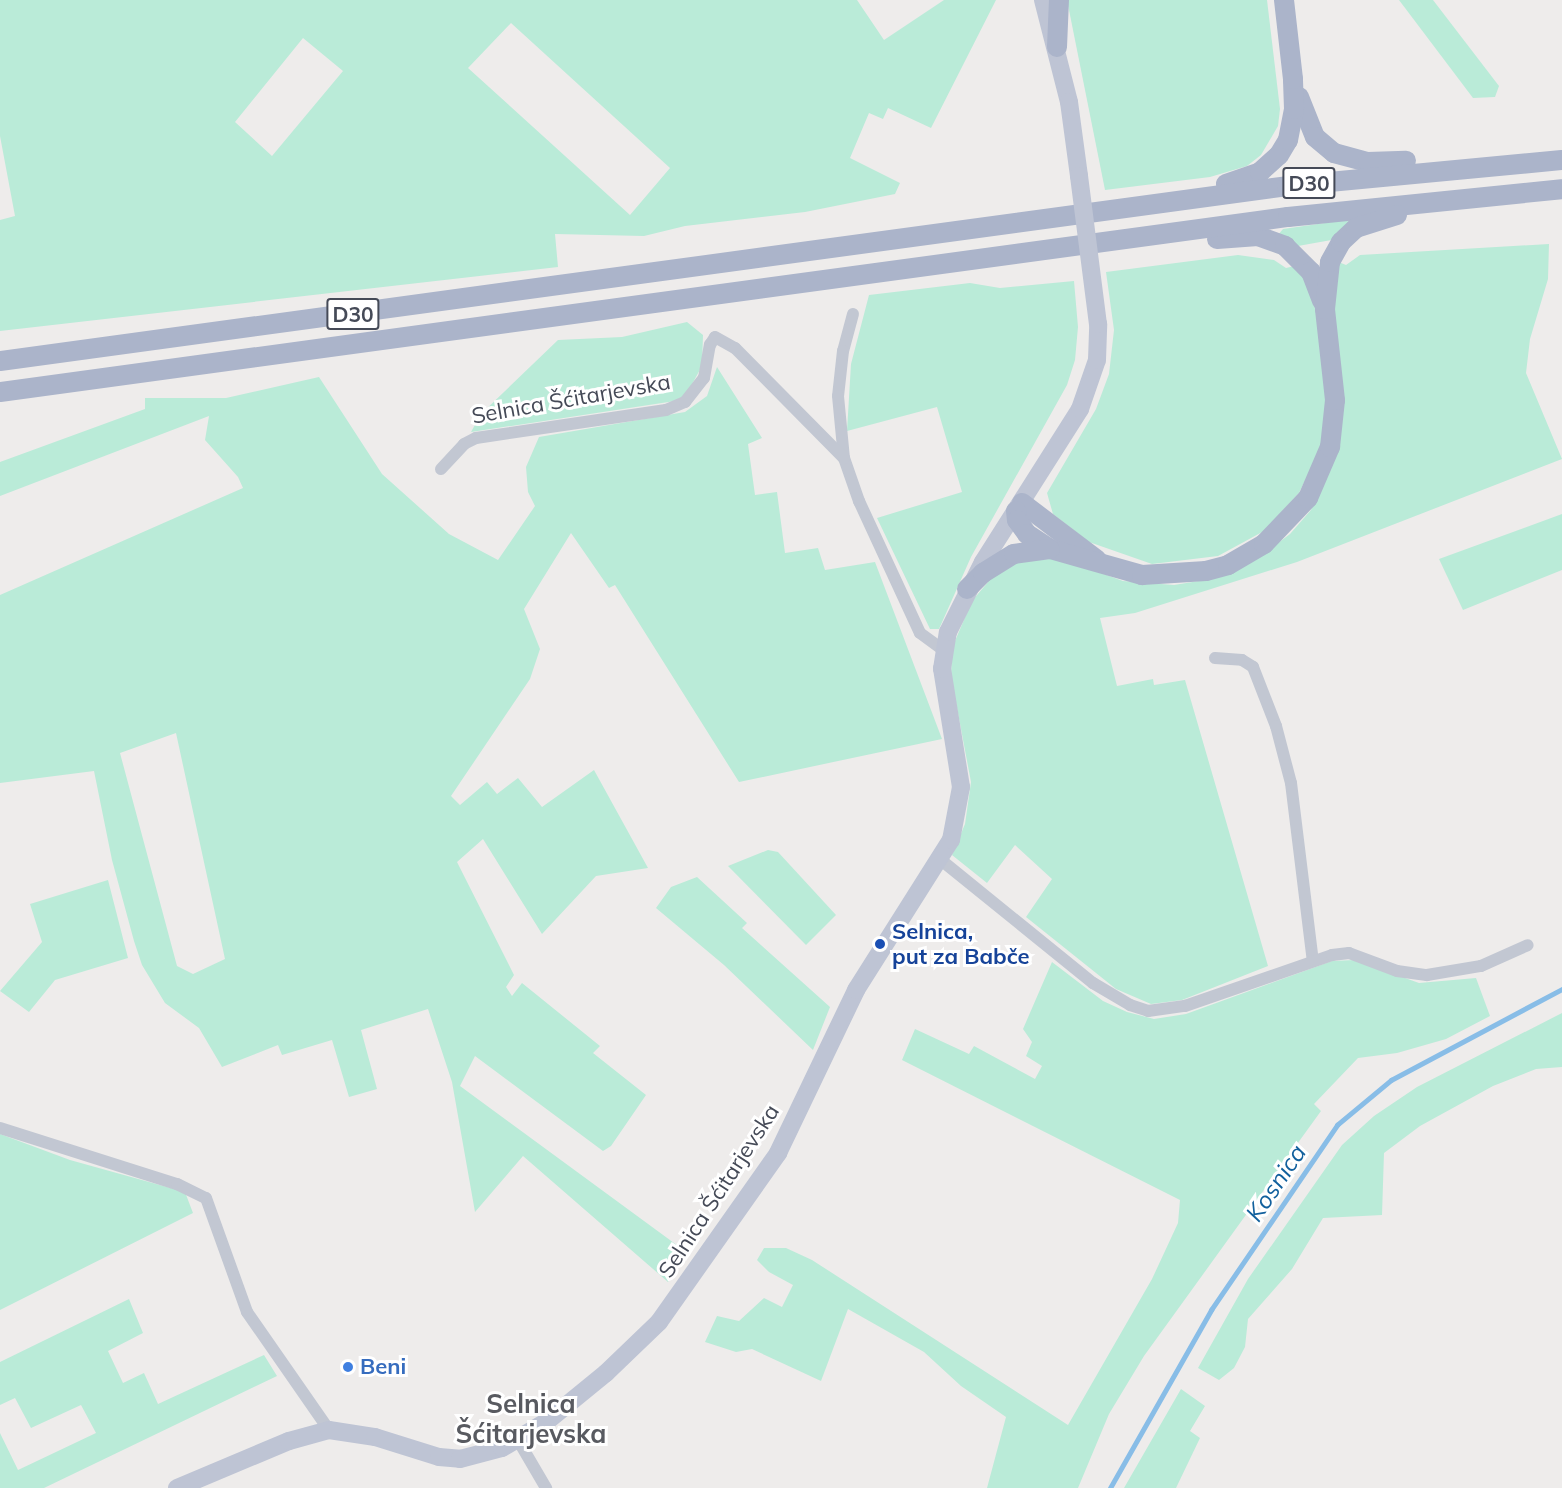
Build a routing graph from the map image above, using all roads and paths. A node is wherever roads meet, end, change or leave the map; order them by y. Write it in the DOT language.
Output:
graph roads {
  1 [pos="1043,0"];
  2 [pos="1059,0"];
  3 [pos="1284,0"];
  4 [pos="1057,47"];
  5 [pos="1293,79"];
  6 [pos="1562,160"];
  7 [pos="1456,169"];
  8 [pos="1562,189"];
  9 [pos="1451,198"];
  10 [pos="1164,205"];
  11 [pos="1178,232"];
  12 [pos="1324,309"];
  13 [pos="853,314"];
  14 [pos="0,361"];
  15 [pos="0,392"];
  16 [pos="844,458"];
  17 [pos="441,469"];
  18 [pos="1019,507"];
  19 [pos="1050,549"];
  20 [pos="1101,564"];
  21 [pos="967,589"];
  22 [pos="943,650"];
  23 [pos="1215,658"];
  24 [pos="940,860"];
  25 [pos="1528,945"];
  26 [pos="1313,962"];
  27 [pos="0,1128"];
  28 [pos="329,1430"];
  29 [pos="518,1440"];
  30 [pos="177,1488"];
  31 [pos="546,1488"];
  1 -- 4 [label="street"];
  2 -- 4 [label="main road"];
  3 -- 5 [label="main road"];
  4 -- 18 [label="street, bridge"];
  5 -- 7 [label="main road"];
  5 -- 10 [label="main road"];
  6 -- 7 [label="main road, D30"];
  7 -- 10 [label="main road, D30"];
  8 -- 9 [label="main road, D30"];
  9 -- 11 [label="main road, D30"];
  9 -- 12 [label="main road"];
  10 -- 14 [label="main road, D30"];
  11 -- 12 [label="main road"];
  11 -- 15 [label="main road, D30"];
  12 -- 20 [label="main road"];
  13 -- 16 [label="street, Selnica Šćitarjevska"];
  16 -- 17 [label="street, Selnica Šćitarjevska"];
  16 -- 22 [label="street, Selnica Šćitarjevska"];
  18 -- 19 [label="main road"];
  18 -- 20 [label="main road"];
  18 -- 21 [label="street"];
  19 -- 20 [label="main road"];
  19 -- 21 [label="main road"];
  21 -- 22 [label="street"];
  22 -- 24 [label="street, Selnica Šćitarjevska"];
  23 -- 26 [label="street"];
  24 -- 26 [label="street"];
  24 -- 29 [label="street, Selnica Šćitarjevska"];
  25 -- 26 [label="street"];
  27 -- 28 [label="street"];
  28 -- 29 [label="street, Selnica Šćitarjevska"];
  28 -- 30 [label="street, Selnica Šćitarjevska"];
  29 -- 31 [label="street"];
}
